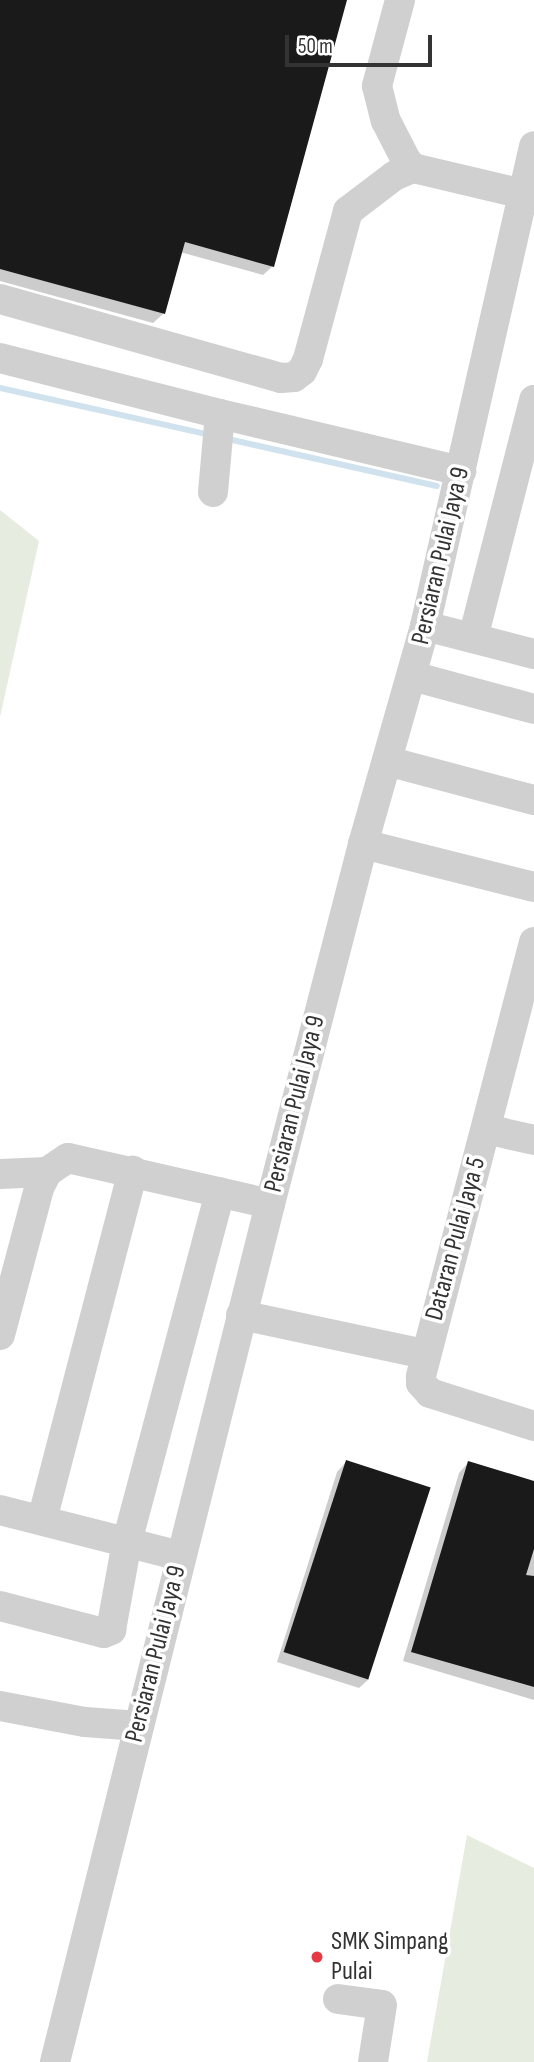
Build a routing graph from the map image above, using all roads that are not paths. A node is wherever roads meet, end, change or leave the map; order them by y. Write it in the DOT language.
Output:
graph roads {
  1 [pos="400,0"];
  2 [pos="534,146"];
  3 [pos="413,168"];
  4 [pos="523,194"];
  5 [pos="0,299"];
  6 [pos="0,358"];
  7 [pos="534,402"];
  8 [pos="220,414"];
  9 [pos="461,471"];
  10 [pos="213,492"];
  11 [pos="425,625"];
  12 [pos="473,638"];
  13 [pos="534,654"];
  14 [pos="412,676"];
  15 [pos="534,709"];
  16 [pos="387,761"];
  17 [pos="534,800"];
  18 [pos="363,844"];
  19 [pos="534,887"];
  20 [pos="534,942"];
  21 [pos="486,1129"];
  22 [pos="534,1140"];
  23 [pos="133,1171"];
  24 [pos="47,1172"];
  25 [pos="0,1174"];
  26 [pos="220,1192"];
  27 [pos="270,1204"];
  28 [pos="241,1315"];
  29 [pos="0,1335"];
  30 [pos="425,1354"];
  31 [pos="534,1426"];
  32 [pos="0,1510"];
  33 [pos="42,1520"];
  34 [pos="127,1542"];
  35 [pos="181,1556"];
  36 [pos="0,1606"];
  37 [pos="0,1706"];
  38 [pos="139,1726"];
  39 [pos="338,1999"];
  40 [pos="55,2062"];
  41 [pos="373,2062"];
  1 -- 3 [label="street"];
  2 -- 4 [label="street, Persiaran Pulai Jaya 9"];
  3 -- 4 [label="street"];
  3 -- 5 [label="street"];
  4 -- 9 [label="street, Persiaran Pulai Jaya 9"];
  6 -- 8 [label="street"];
  7 -- 12 [label="street"];
  8 -- 9 [label="street"];
  8 -- 10 [label="street"];
  9 -- 11 [label="street, Persiaran Pulai Jaya 9"];
  11 -- 12 [label="street"];
  11 -- 14 [label="street, Persiaran Pulai Jaya 9"];
  12 -- 13 [label="street"];
  14 -- 15 [label="street"];
  14 -- 16 [label="street, Persiaran Pulai Jaya 9"];
  16 -- 17 [label="street"];
  16 -- 18 [label="street, Persiaran Pulai Jaya 9"];
  18 -- 19 [label="street"];
  18 -- 27 [label="street, Persiaran Pulai Jaya 9"];
  20 -- 21 [label="street, Dataran Pulai Jaya 5"];
  21 -- 22 [label="street"];
  21 -- 30 [label="street, Dataran Pulai Jaya 5"];
  23 -- 24 [label="street"];
  23 -- 26 [label="street"];
  23 -- 33 [label="street"];
  24 -- 25 [label="street"];
  24 -- 29 [label="street"];
  26 -- 27 [label="street"];
  26 -- 34 [label="street, Persiaran Pulai Jaya 9"];
  27 -- 28 [label="street, Persiaran Pulai Jaya 9"];
  28 -- 30 [label="street, Dataran Pulai Jaya 5"];
  28 -- 35 [label="street, Persiaran Pulai Jaya 9"];
  30 -- 31 [label="street"];
  32 -- 33 [label="street"];
  33 -- 34 [label="street"];
  34 -- 35 [label="street"];
  34 -- 36 [label="street, Persiaran Pulai Jaya 9"];
  35 -- 38 [label="street, Persiaran Pulai Jaya 9"];
  37 -- 38 [label="street"];
  38 -- 40 [label="street, Persiaran Pulai Jaya 9"];
  39 -- 41 [label="street"];
}
